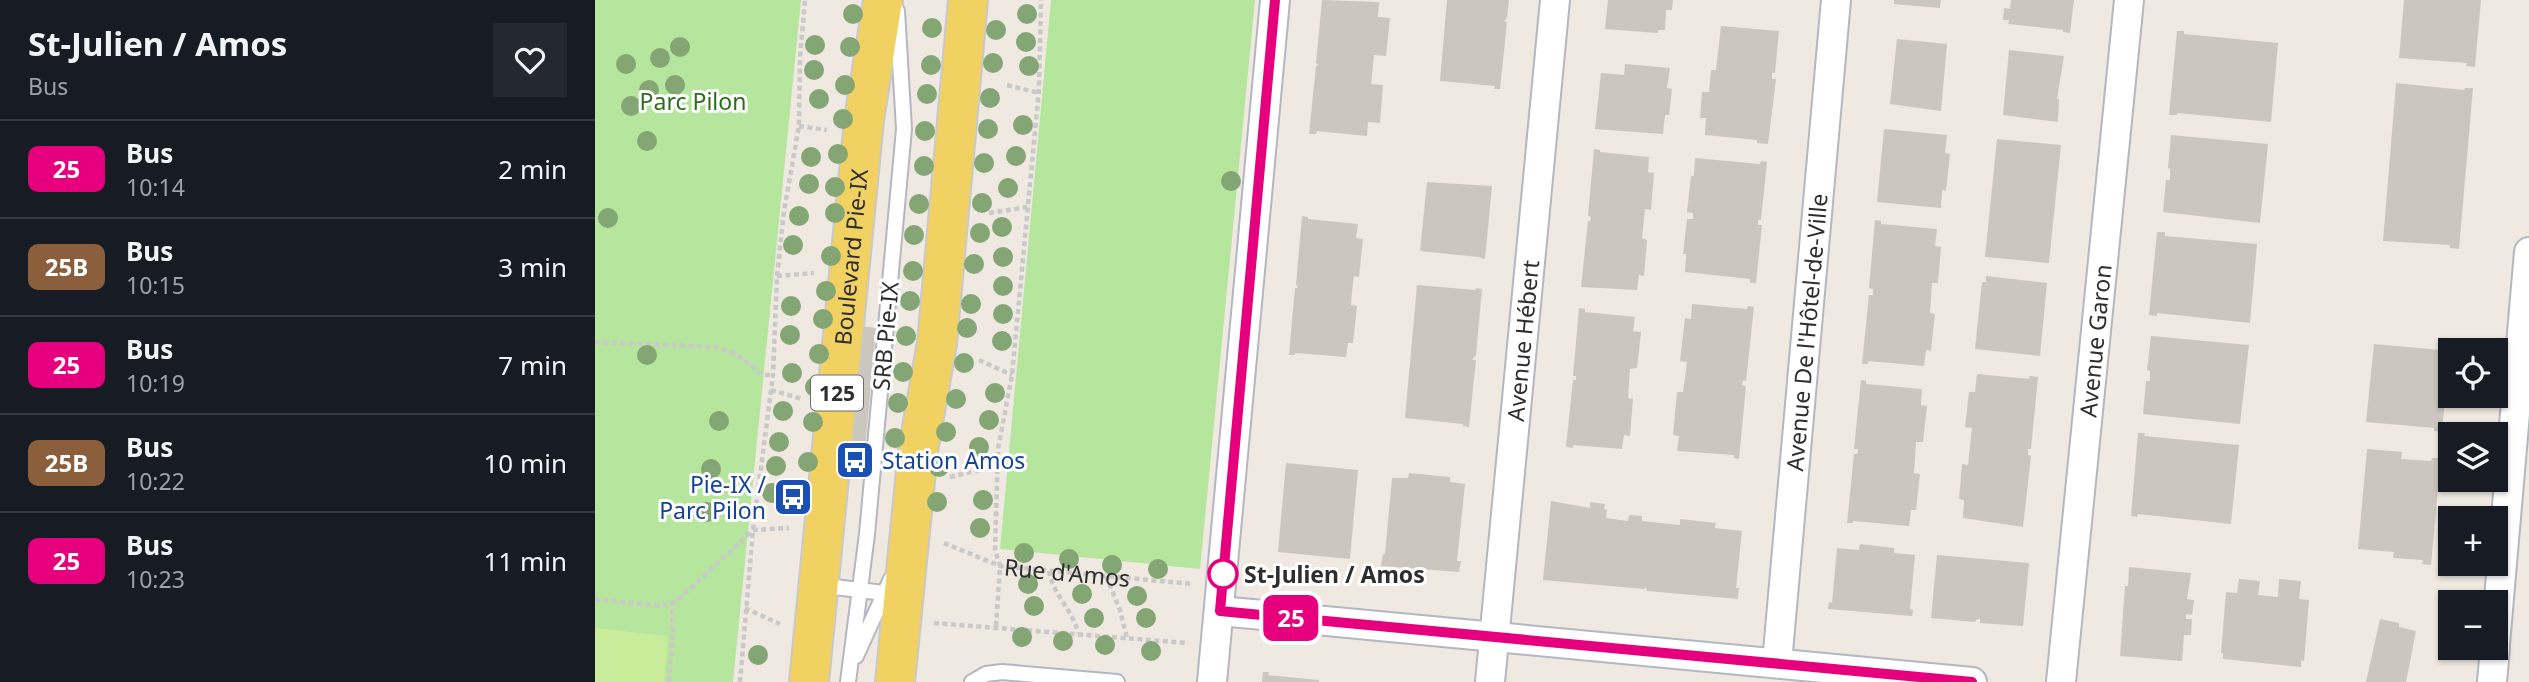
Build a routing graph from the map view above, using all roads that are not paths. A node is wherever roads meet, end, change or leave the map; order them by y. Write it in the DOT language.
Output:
graph roads {
  1 [pos="883,0"];
  2 [pos="897,0"];
  3 [pos="968,0"];
  4 [pos="1275,0"];
  5 [pos="1555,0"];
  6 [pos="1836,0"];
  7 [pos="2129,0"];
  8 [pos="2529,252"];
  9 [pos="818,585"];
  10 [pos="860,590"];
  11 [pos="2500,590"];
  12 [pos="894,594"];
  13 [pos="1220,611"];
  14 [pos="1495,637"];
  15 [pos="2494,660"];
  16 [pos="1777,663"];
  17 [pos="849,676"];
  18 [pos="1098,681"];
  19 [pos="809,682"];
  20 [pos="895,682"];
  21 [pos="972,682"];
  22 [pos="1117,682"];
  23 [pos="1212,682"];
  24 [pos="1490,682"];
  25 [pos="1972,682"];
  26 [pos="2061,682"];
  27 [pos="2492,682"];
  1 -- 9 [label="main road, Boulevard Pie-IX / 125"];
  2 -- 10 [label="lane, SRB Pie-IX"];
  3 -- 12 [label="main road"];
  4 -- 13 [label="street"];
  5 -- 14 [label="street, Avenue Hébert"];
  6 -- 16 [label="street, Avenue De l'Hôtel-de-Ville"];
  7 -- 26 [label="street, Avenue Garon"];
  8 -- 11 [label="street"];
  9 -- 10 [label="lane"];
  9 -- 19 [label="main road, Boulevard Pie-IX / 125"];
  10 -- 12 [label="lane"];
  10 -- 17 [label="lane, SRB Pie-IX"];
  12 -- 17 [label="lane, SRB Pie-IX"];
  12 -- 20 [label="main road"];
  13 -- 14 [label="street"];
  13 -- 23 [label="street"];
  14 -- 16 [label="street"];
  14 -- 24 [label="street, Avenue Hébert"];
  15 -- 27 [label="street"];
  16 -- 25 [label="street"];
  18 -- 21 [label="lane"];
  18 -- 22 [label="lane"];
}
